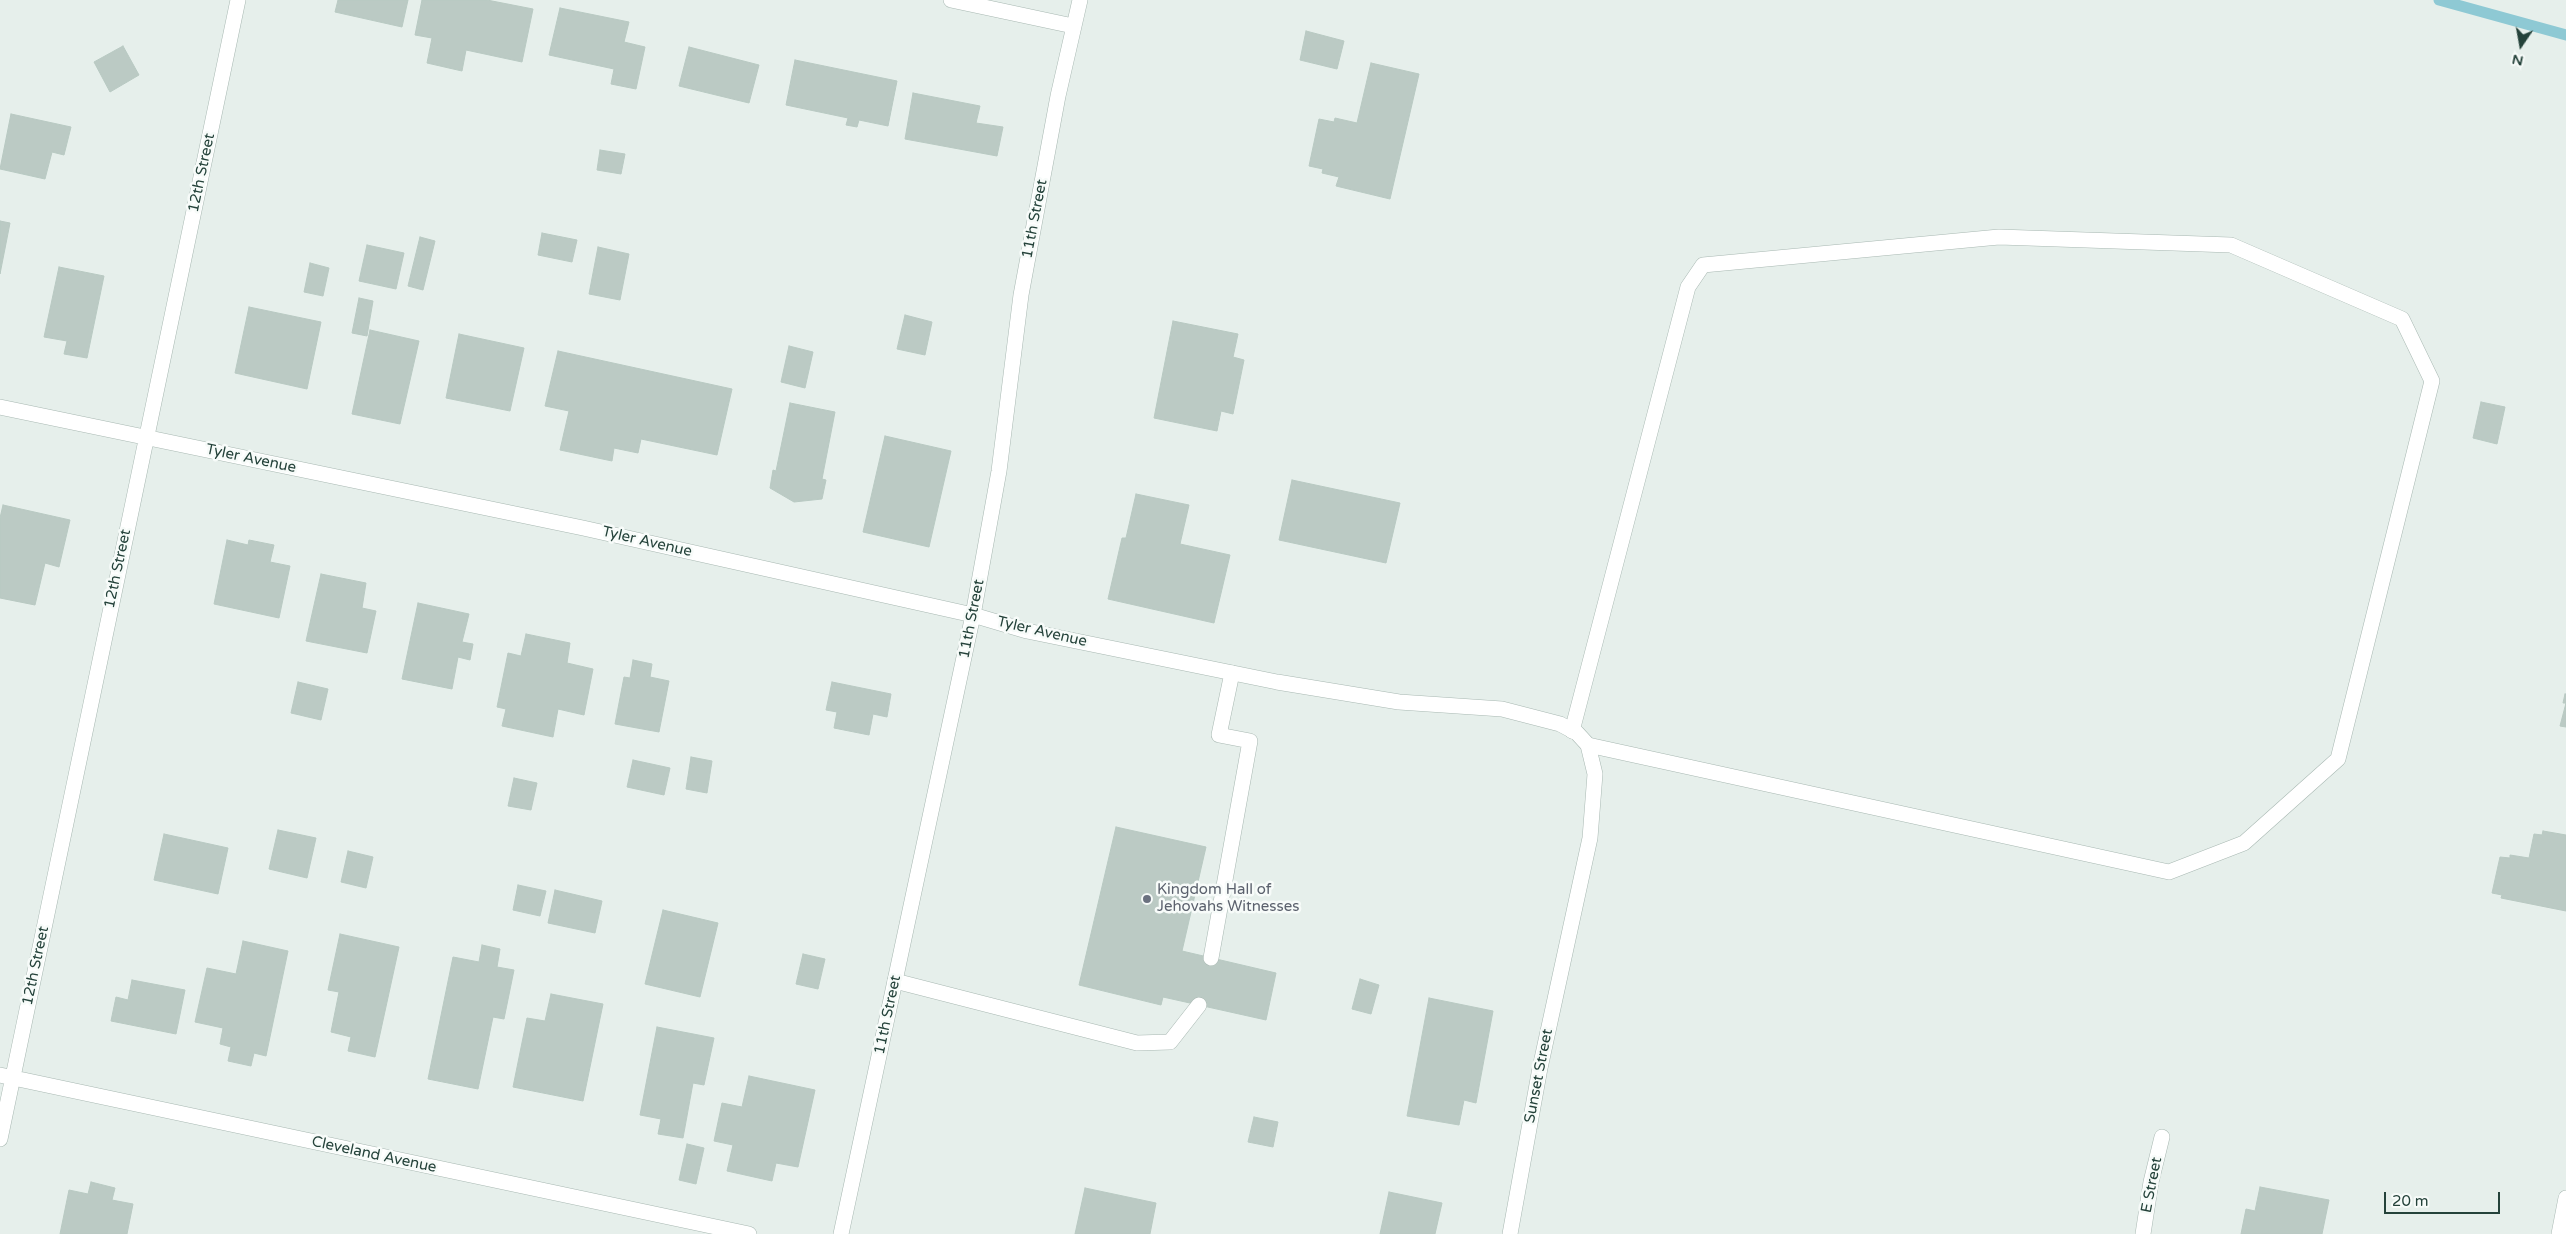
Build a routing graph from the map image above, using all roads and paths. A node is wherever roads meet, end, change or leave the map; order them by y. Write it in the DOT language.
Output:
graph roads {
  1 [pos="238,0"];
  2 [pos="951,0"];
  3 [pos="1080,0"];
  4 [pos="1074,26"];
  5 [pos="0,407"];
  6 [pos="146,437"];
  7 [pos="973,615"];
  8 [pos="1232,673"];
  9 [pos="1572,730"];
  10 [pos="1588,745"];
  11 [pos="1211,958"];
  12 [pos="895,980"];
  13 [pos="1199,1005"];
  14 [pos="6,1077"];
  15 [pos="2162,1137"];
  16 [pos="0,1139"];
  17 [pos="2566,1198"];
  18 [pos="749,1234"];
  19 [pos="841,1234"];
  20 [pos="1510,1234"];
  21 [pos="2143,1234"];
  22 [pos="2558,1234"];
  1 -- 6 [label="street, 12th Street"];
  2 -- 4 [label="street"];
  3 -- 4 [label="street, 11th Street"];
  4 -- 7 [label="street, 11th Street"];
  5 -- 6 [label="street, Tyler Avenue"];
  6 -- 7 [label="street, Tyler Avenue"];
  6 -- 14 [label="street, 12th Street"];
  7 -- 8 [label="street, Tyler Avenue"];
  7 -- 12 [label="street, 11th Street"];
  8 -- 9 [label="street, Tyler Avenue"];
  8 -- 11 [label="street"];
  9 -- 10 [label="street"];
  9 -- 10 [label="street"];
  10 -- 20 [label="street, Sunset Street"];
  12 -- 13 [label="street"];
  12 -- 19 [label="street, 11th Street"];
  14 -- 16 [label="street, 12th Street"];
  14 -- 18 [label="street, Cleveland Avenue"];
  15 -- 21 [label="street, E Street"];
  17 -- 22 [label="street"];
}
